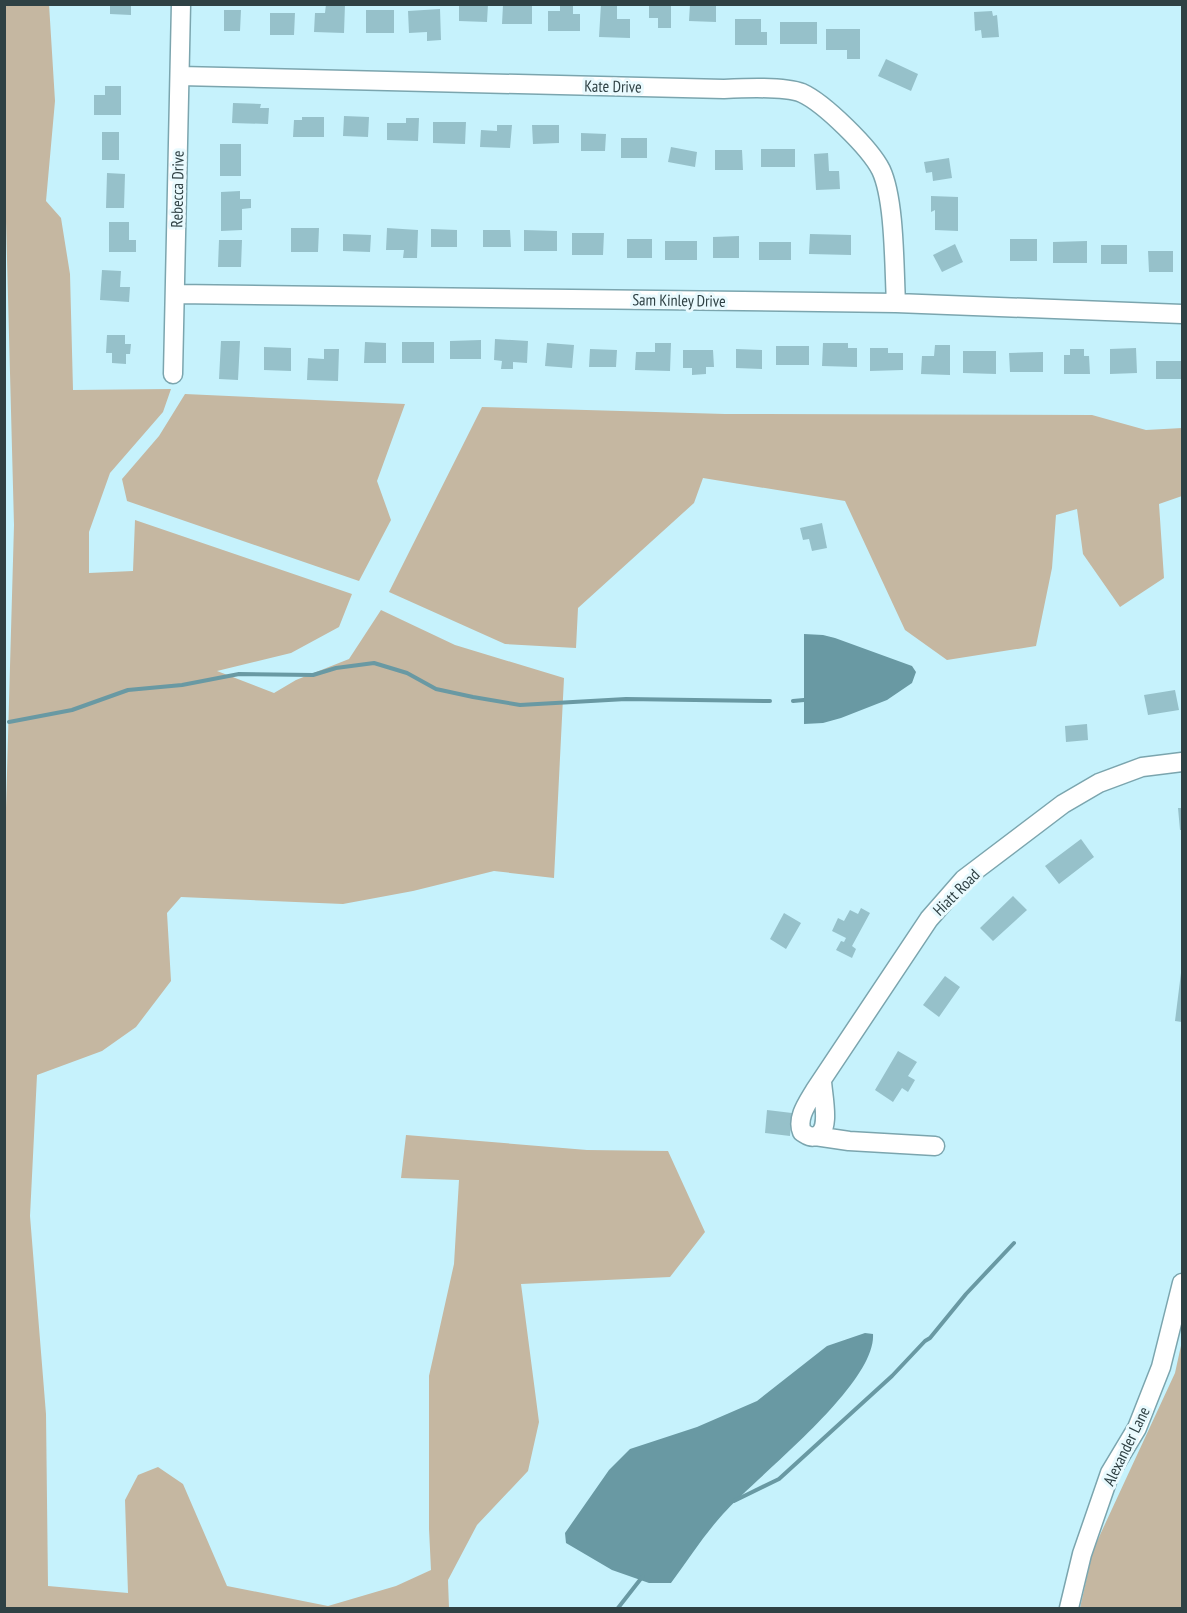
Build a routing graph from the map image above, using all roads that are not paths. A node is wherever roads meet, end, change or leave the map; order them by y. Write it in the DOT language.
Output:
graph roads {
  1 [pos="181,4"];
  2 [pos="180,76"];
  3 [pos="175,294"];
  4 [pos="896,303"];
  5 [pos="1182,314"];
  6 [pos="173,374"];
  7 [pos="1182,762"];
  8 [pos="935,1146"];
  9 [pos="1182,1283"];
  10 [pos="1068,1608"];
  1 -- 2 [label="street, Rebecca Drive"];
  2 -- 3 [label="street, Rebecca Drive"];
  2 -- 4 [label="street, Kate Drive"];
  3 -- 4 [label="street, Sam Kinley Drive"];
  3 -- 6 [label="street, Rebecca Drive"];
  4 -- 5 [label="street, Sam Kinley Drive"];
  7 -- 8 [label="street, Hiatt Road"];
  9 -- 10 [label="street, Alexander Lane"];
}
